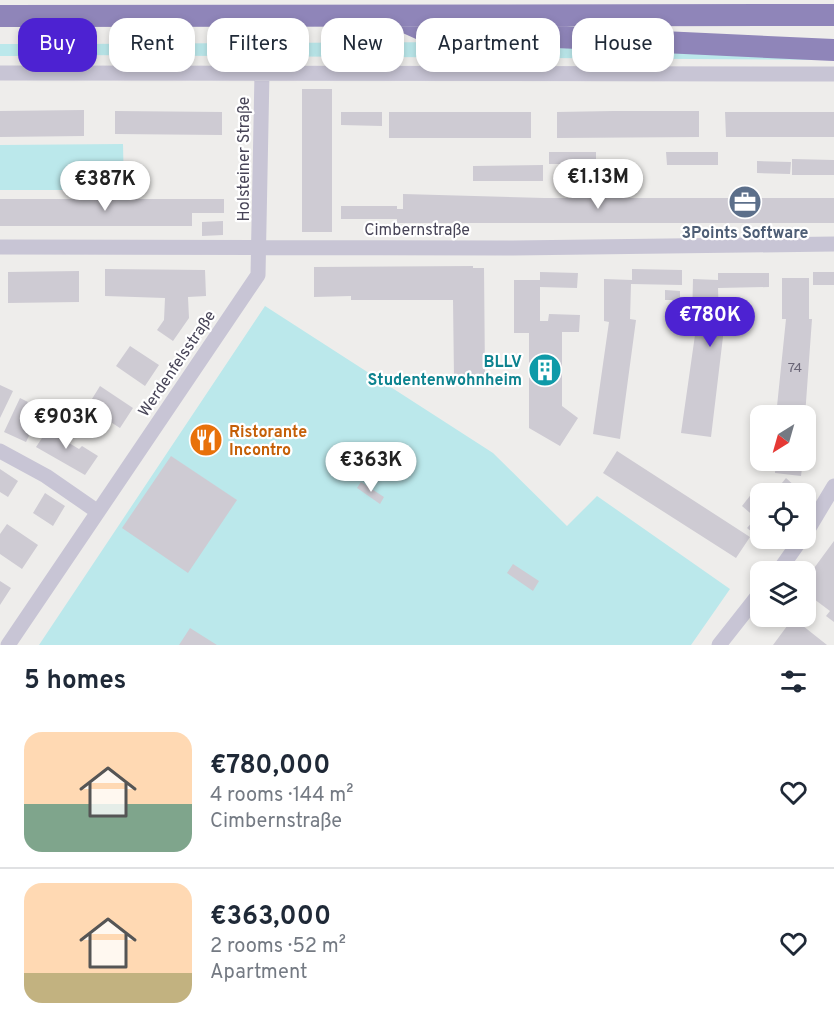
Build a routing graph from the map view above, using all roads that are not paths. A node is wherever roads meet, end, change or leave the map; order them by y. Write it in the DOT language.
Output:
graph roads {
  1 [pos="386,14"];
  2 [pos="834,15"];
  3 [pos="0,16"];
  4 [pos="834,50"];
  5 [pos="0,73"];
  6 [pos="262,73"];
  7 [pos="834,74"];
  8 [pos="834,244"];
  9 [pos="260,246"];
  10 [pos="0,247"];
  11 [pos="0,451"];
  12 [pos="834,486"];
  13 [pos="98,512"];
  14 [pos="816,516"];
  15 [pos="750,606"];
  16 [pos="8,645"];
  17 [pos="719,645"];
  1 -- 2 [label="highway"];
  1 -- 3 [label="highway"];
  1 -- 4 [label="highway"];
  5 -- 6 [label="street"];
  6 -- 7 [label="street"];
  6 -- 9 [label="street, Holsteiner Straße"];
  8 -- 9 [label="street, Cimbernstraße"];
  9 -- 10 [label="street, Cimbernstraße"];
  9 -- 13 [label="street, Werdenfelsstraße"];
  11 -- 13 [label="street"];
  12 -- 14 [label="street"];
  13 -- 16 [label="street, Werdenfelsstraße"];
  15 -- 17 [label="street"];
}
